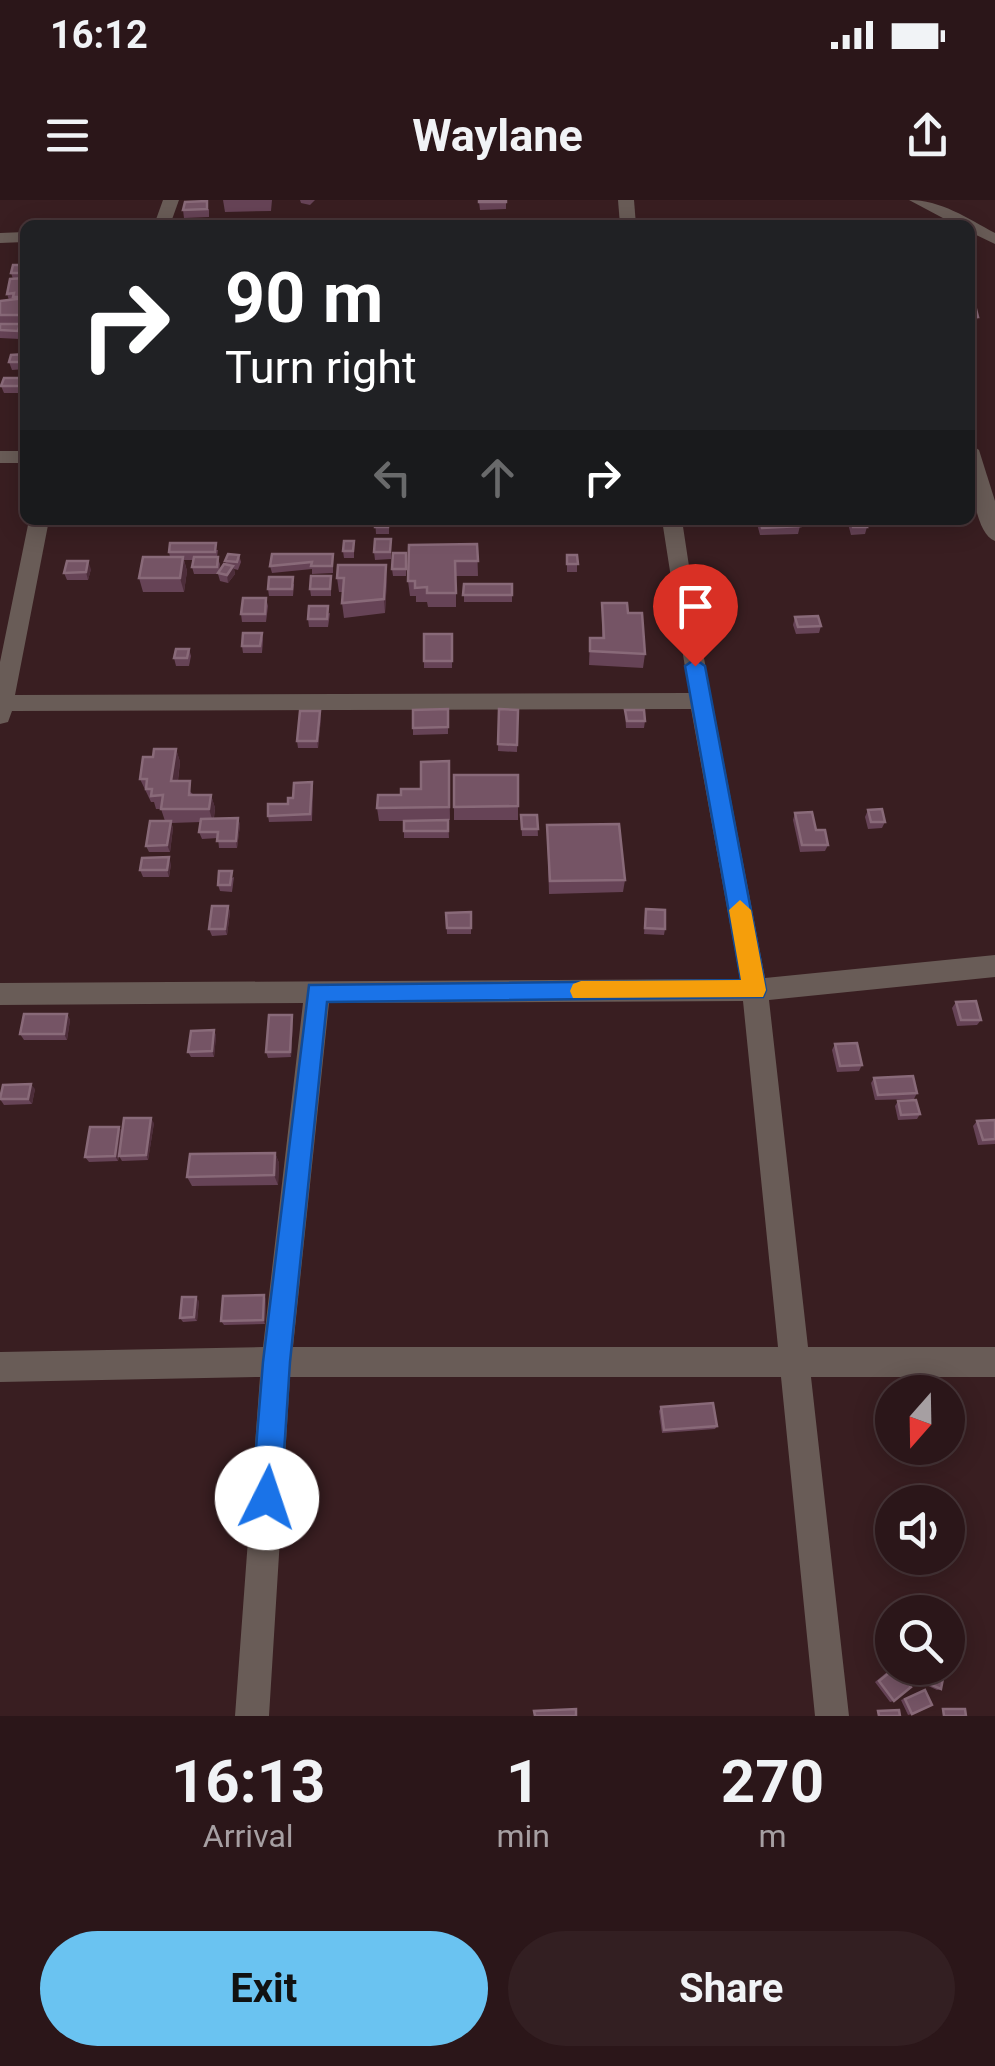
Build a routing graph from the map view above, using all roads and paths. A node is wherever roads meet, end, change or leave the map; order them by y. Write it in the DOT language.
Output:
graph roads {
  1 [pos="903,200"];
  2 [pos="917,200"];
  3 [pos="923,220"];
  4 [pos="959,220"];
  5 [pos="975,467"];
  6 [pos="38,525"];
  7 [pos="673,525"];
  8 [pos="995,534"];
  9 [pos="702,701"];
  10 [pos="2,710"];
  11 [pos="995,966"];
  12 [pos="755,990"];
  13 [pos="317,992"];
  14 [pos="0,994"];
  15 [pos="794,1360"];
  16 [pos="276,1362"];
  17 [pos="995,1362"];
  18 [pos="0,1367"];
  19 [pos="252,1716"];
  20 [pos="832,1716"];
  1 -- 3 [label="street"];
  2 -- 4 [label="street"];
  5 -- 8 [label="street"];
  6 -- 10 [label="street"];
  7 -- 9 [label="street"];
  9 -- 10 [label="street"];
  9 -- 12 [label="street"];
  11 -- 12 [label="street"];
  12 -- 13 [label="street"];
  12 -- 15 [label="street"];
  13 -- 14 [label="street"];
  13 -- 16 [label="street"];
  15 -- 16 [label="street"];
  15 -- 17 [label="street"];
  15 -- 20 [label="street"];
  16 -- 18 [label="street"];
  16 -- 19 [label="street"];
}
